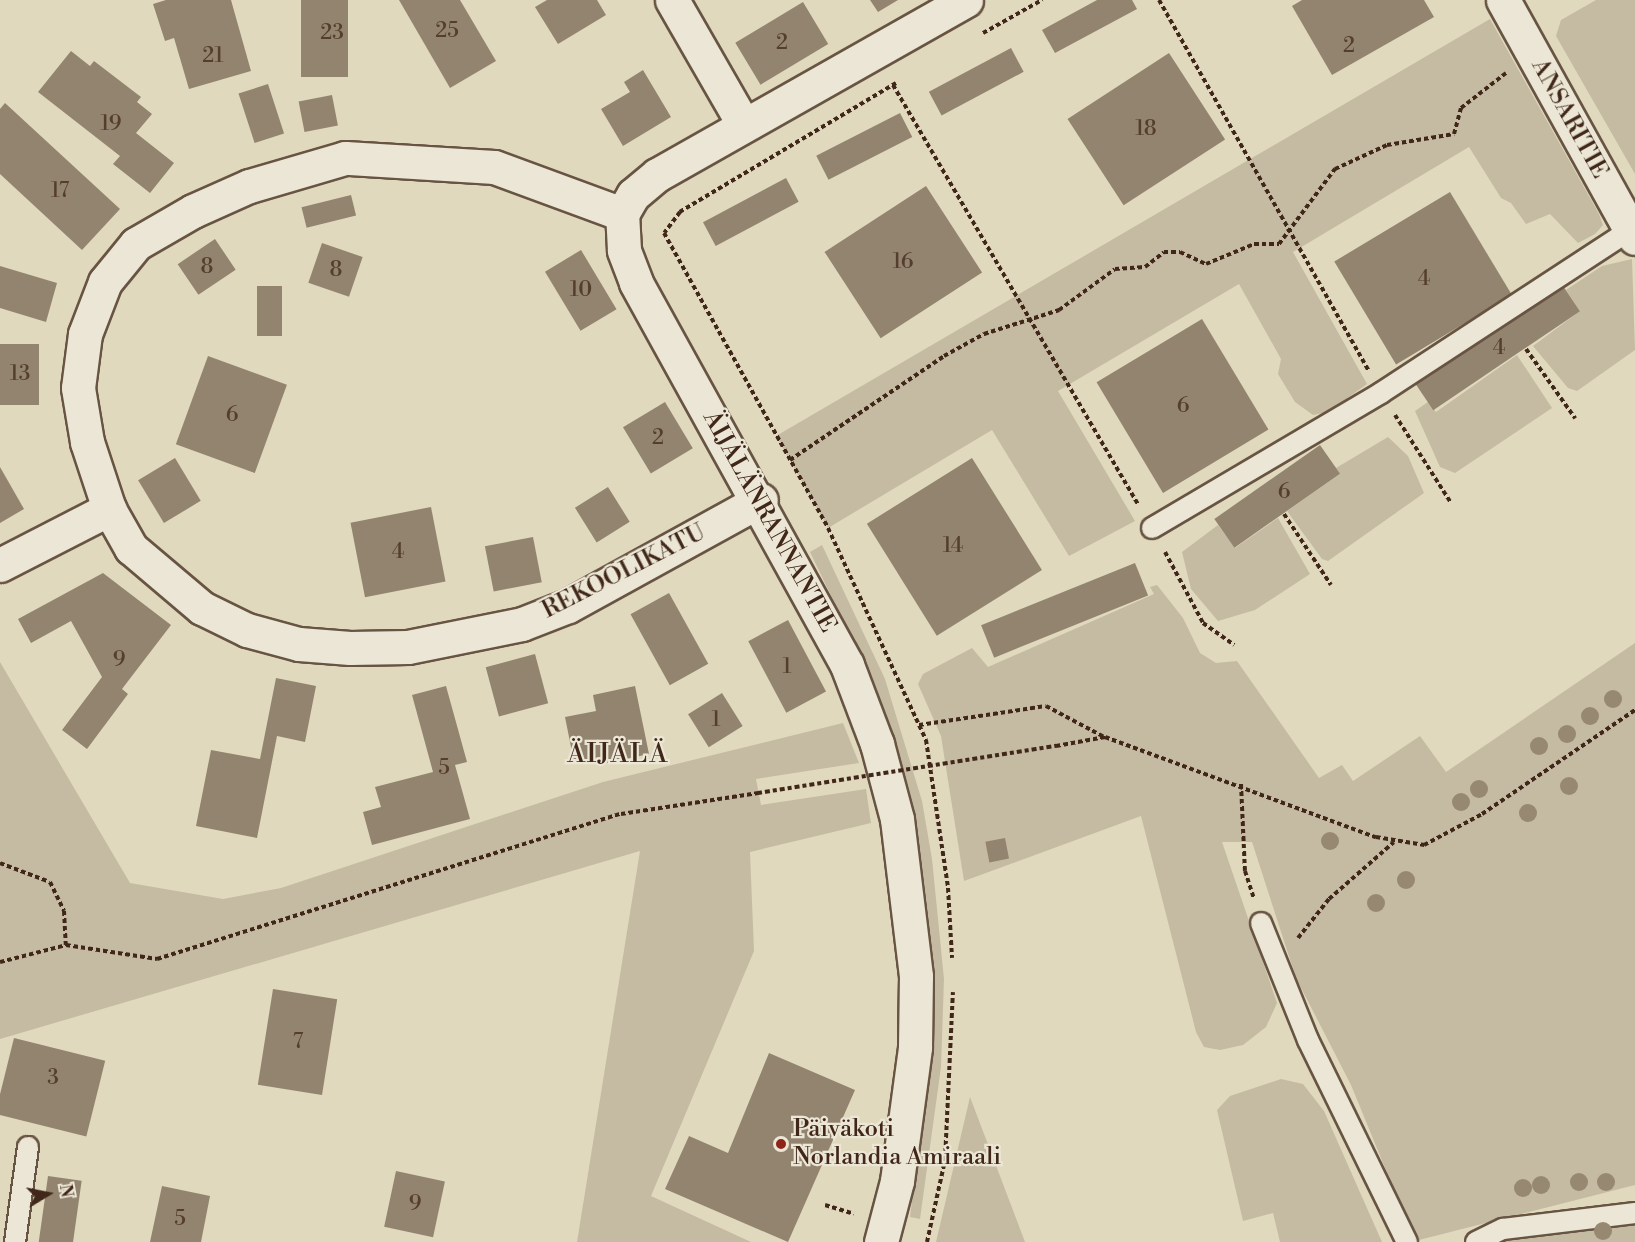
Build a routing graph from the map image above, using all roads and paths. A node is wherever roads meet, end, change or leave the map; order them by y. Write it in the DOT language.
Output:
graph roads {
  1 [pos="672,0"];
  2 [pos="966,0"];
  3 [pos="1042,0"];
  4 [pos="1159,0"];
  5 [pos="1503,0"];
  6 [pos="971,40"];
  7 [pos="1533,52"];
  8 [pos="903,79"];
  9 [pos="893,85"];
  10 [pos="744,125"];
  11 [pos="622,214"];
  12 [pos="1288,228"];
  13 [pos="1633,234"];
  14 [pos="1029,318"];
  15 [pos="1526,349"];
  16 [pos="1381,393"];
  17 [pos="1575,418"];
  18 [pos="790,460"];
  19 [pos="761,500"];
  20 [pos="1451,503"];
  21 [pos="109,509"];
  22 [pos="1284,514"];
  23 [pos="1152,528"];
  24 [pos="0,565"];
  25 [pos="1331,585"];
  26 [pos="1234,645"];
  27 [pos="1635,710"];
  28 [pos="919,725"];
  29 [pos="1105,737"];
  30 [pos="1241,784"];
  31 [pos="1395,841"];
  32 [pos="0,863"];
  33 [pos="1261,923"];
  34 [pos="66,945"];
  35 [pos="0,962"];
  36 [pos="952,966"];
  37 [pos="1282,971"];
  38 [pos="953,989"];
  39 [pos="28,1147"];
  40 [pos="1635,1212"];
  41 [pos="15,1242"];
  42 [pos="881,1242"];
  43 [pos="927,1242"];
  44 [pos="1407,1242"];
  45 [pos="1476,1242"];
  1 -- 10 [label="street"];
  2 -- 10 [label="street"];
  3 -- 6 [label="path"];
  4 -- 12 [label="path"];
  5 -- 7 [label="street, ANSARITIE"];
  7 -- 12 [label="path"];
  7 -- 13 [label="street, ANSARITIE"];
  8 -- 9 [label="path"];
  9 -- 14 [label="path"];
  9 -- 18 [label="path"];
  10 -- 11 [label="street"];
  11 -- 19 [label="street, ÄIJÄLÄNRANNANTIE"];
  11 -- 21 [label="street, REKOOLIKATU"];
  12 -- 14 [label="path"];
  12 -- 16 [label="path"];
  13 -- 16 [label="lane"];
  14 -- 18 [label="path"];
  14 -- 23 [label="path"];
  15 -- 17 [label="path"];
  16 -- 20 [label="path"];
  16 -- 23 [label="lane"];
  18 -- 28 [label="path"];
  19 -- 21 [label="street, REKOOLIKATU"];
  19 -- 42 [label="street, ÄIJÄLÄNRANNANTIE"];
  21 -- 24 [label="street"];
  22 -- 25 [label="path"];
  23 -- 26 [label="path"];
  27 -- 31 [label="path"];
  28 -- 29 [label="path"];
  28 -- 36 [label="path"];
  29 -- 30 [label="path"];
  29 -- 34 [label="path, bridge"];
  30 -- 31 [label="path"];
  30 -- 33 [label="path"];
  31 -- 37 [label="path"];
  32 -- 34 [label="path"];
  33 -- 37 [label="lane"];
  34 -- 35 [label="path"];
  37 -- 44 [label="lane"];
  38 -- 43 [label="path"];
  39 -- 41 [label="lane"];
  40 -- 45 [label="lane"];
}
